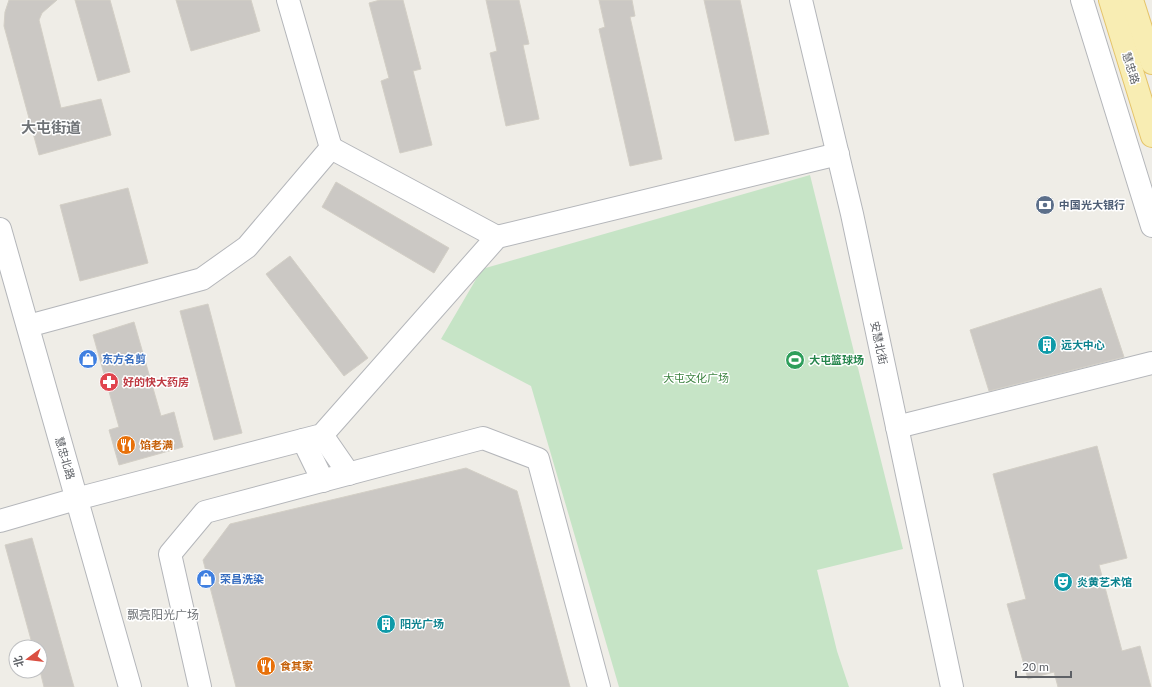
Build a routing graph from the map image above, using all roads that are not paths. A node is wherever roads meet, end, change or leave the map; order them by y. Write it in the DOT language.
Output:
graph roads {
  1 [pos="288,0"];
  2 [pos="801,0"];
  3 [pos="1082,0"];
  4 [pos="1110,0"];
  5 [pos="1132,0"];
  6 [pos="1152,63"];
  7 [pos="1152,136"];
  8 [pos="331,148"];
  9 [pos="838,154"];
  10 [pos="1152,226"];
  11 [pos="0,229"];
  12 [pos="497,237"];
  13 [pos="28,326"];
  14 [pos="1152,363"];
  15 [pos="897,427"];
  16 [pos="313,437"];
  17 [pos="349,474"];
  18 [pos="323,481"];
  19 [pos="76,499"];
  20 [pos="0,521"];
  21 [pos="130,687"];
  22 [pos="200,687"];
  23 [pos="599,687"];
  24 [pos="952,687"];
  1 -- 8 [label="street"];
  2 -- 9 [label="street, 安慧北街"];
  3 -- 10 [label="street"];
  4 -- 7 [label="main road, 慧忠路"];
  5 -- 6 [label="main road, 慧忠路"];
  8 -- 12 [label="street"];
  8 -- 13 [label="street"];
  9 -- 12 [label="street"];
  9 -- 15 [label="street, 安慧北街"];
  11 -- 13 [label="street, 慧忠北路"];
  12 -- 16 [label="street"];
  13 -- 19 [label="street, 慧忠北路"];
  14 -- 15 [label="street"];
  15 -- 24 [label="street, 安慧北街"];
  16 -- 17 [label="street"];
  16 -- 18 [label="street"];
  16 -- 19 [label="street"];
  17 -- 18 [label="street"];
  17 -- 23 [label="street"];
  18 -- 22 [label="street"];
  19 -- 20 [label="street"];
  19 -- 21 [label="street, 慧忠北路"];
}
